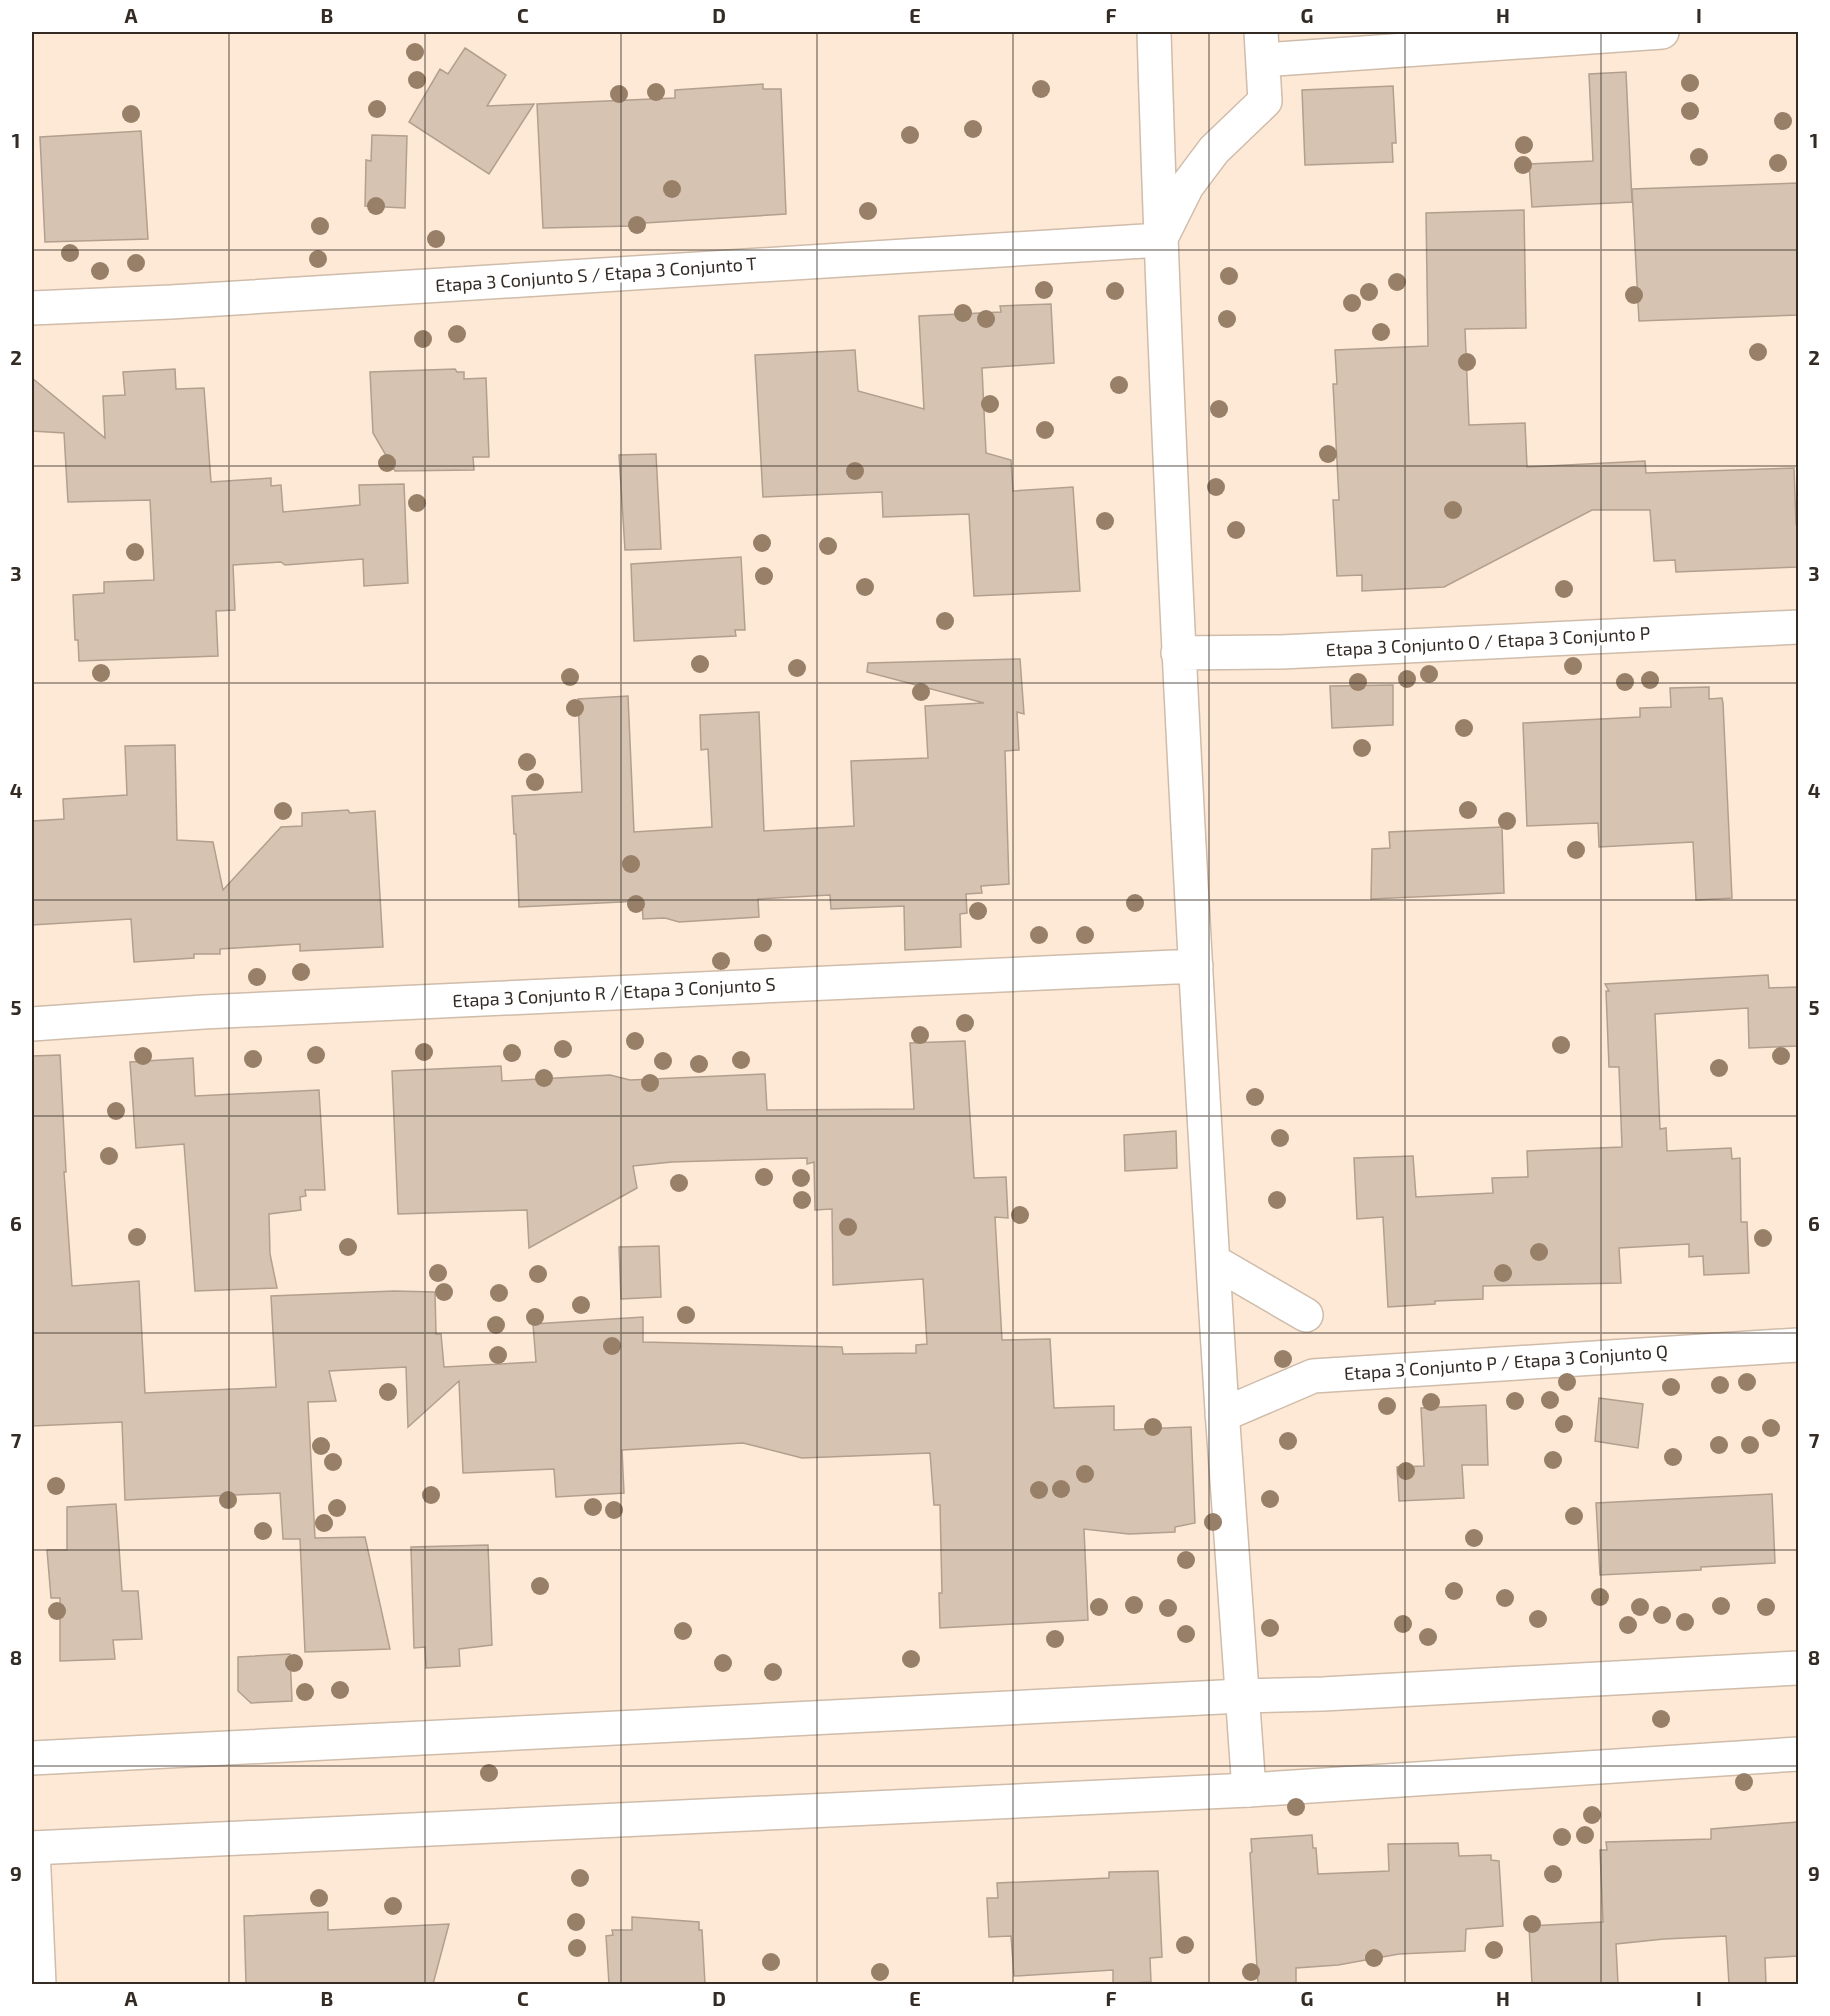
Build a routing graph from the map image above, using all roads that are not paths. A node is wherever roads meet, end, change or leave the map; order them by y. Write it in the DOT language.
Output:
graph roads {
  1 [pos="1154,32"];
  2 [pos="1662,32"];
  3 [pos="1263,46"];
  4 [pos="1160,240"];
  5 [pos="32,308"];
  6 [pos="1798,627"];
  7 [pos="1178,653"];
  8 [pos="1196,966"];
  9 [pos="32,1024"];
  10 [pos="1213,1261"];
  11 [pos="1306,1315"];
  12 [pos="1798,1345"];
  13 [pos="1222,1415"];
  14 [pos="1798,1668"];
  15 [pos="1241,1696"];
  16 [pos="1798,1754"];
  17 [pos="32,1758"];
  18 [pos="1249,1790"];
  19 [pos="32,1848"];
  20 [pos="39,1984"];
  1 -- 4 [label="street"];
  2 -- 3 [label="street"];
  3 -- 4 [label="street"];
  4 -- 5 [label="street, Etapa 3 Conjunto S / Etapa 3 Conjunto T"];
  4 -- 7 [label="street"];
  6 -- 7 [label="street, Etapa 3 Conjunto O / Etapa 3 Conjunto P"];
  7 -- 8 [label="street"];
  8 -- 9 [label="street, Etapa 3 Conjunto R / Etapa 3 Conjunto S"];
  8 -- 10 [label="street"];
  10 -- 11 [label="street"];
  10 -- 13 [label="street"];
  12 -- 13 [label="street, Etapa 3 Conjunto P / Etapa 3 Conjunto Q"];
  13 -- 15 [label="street"];
  14 -- 15 [label="street"];
  15 -- 17 [label="street"];
  15 -- 18 [label="street"];
  16 -- 18 [label="street"];
  18 -- 19 [label="street"];
  19 -- 20 [label="street"];
}
